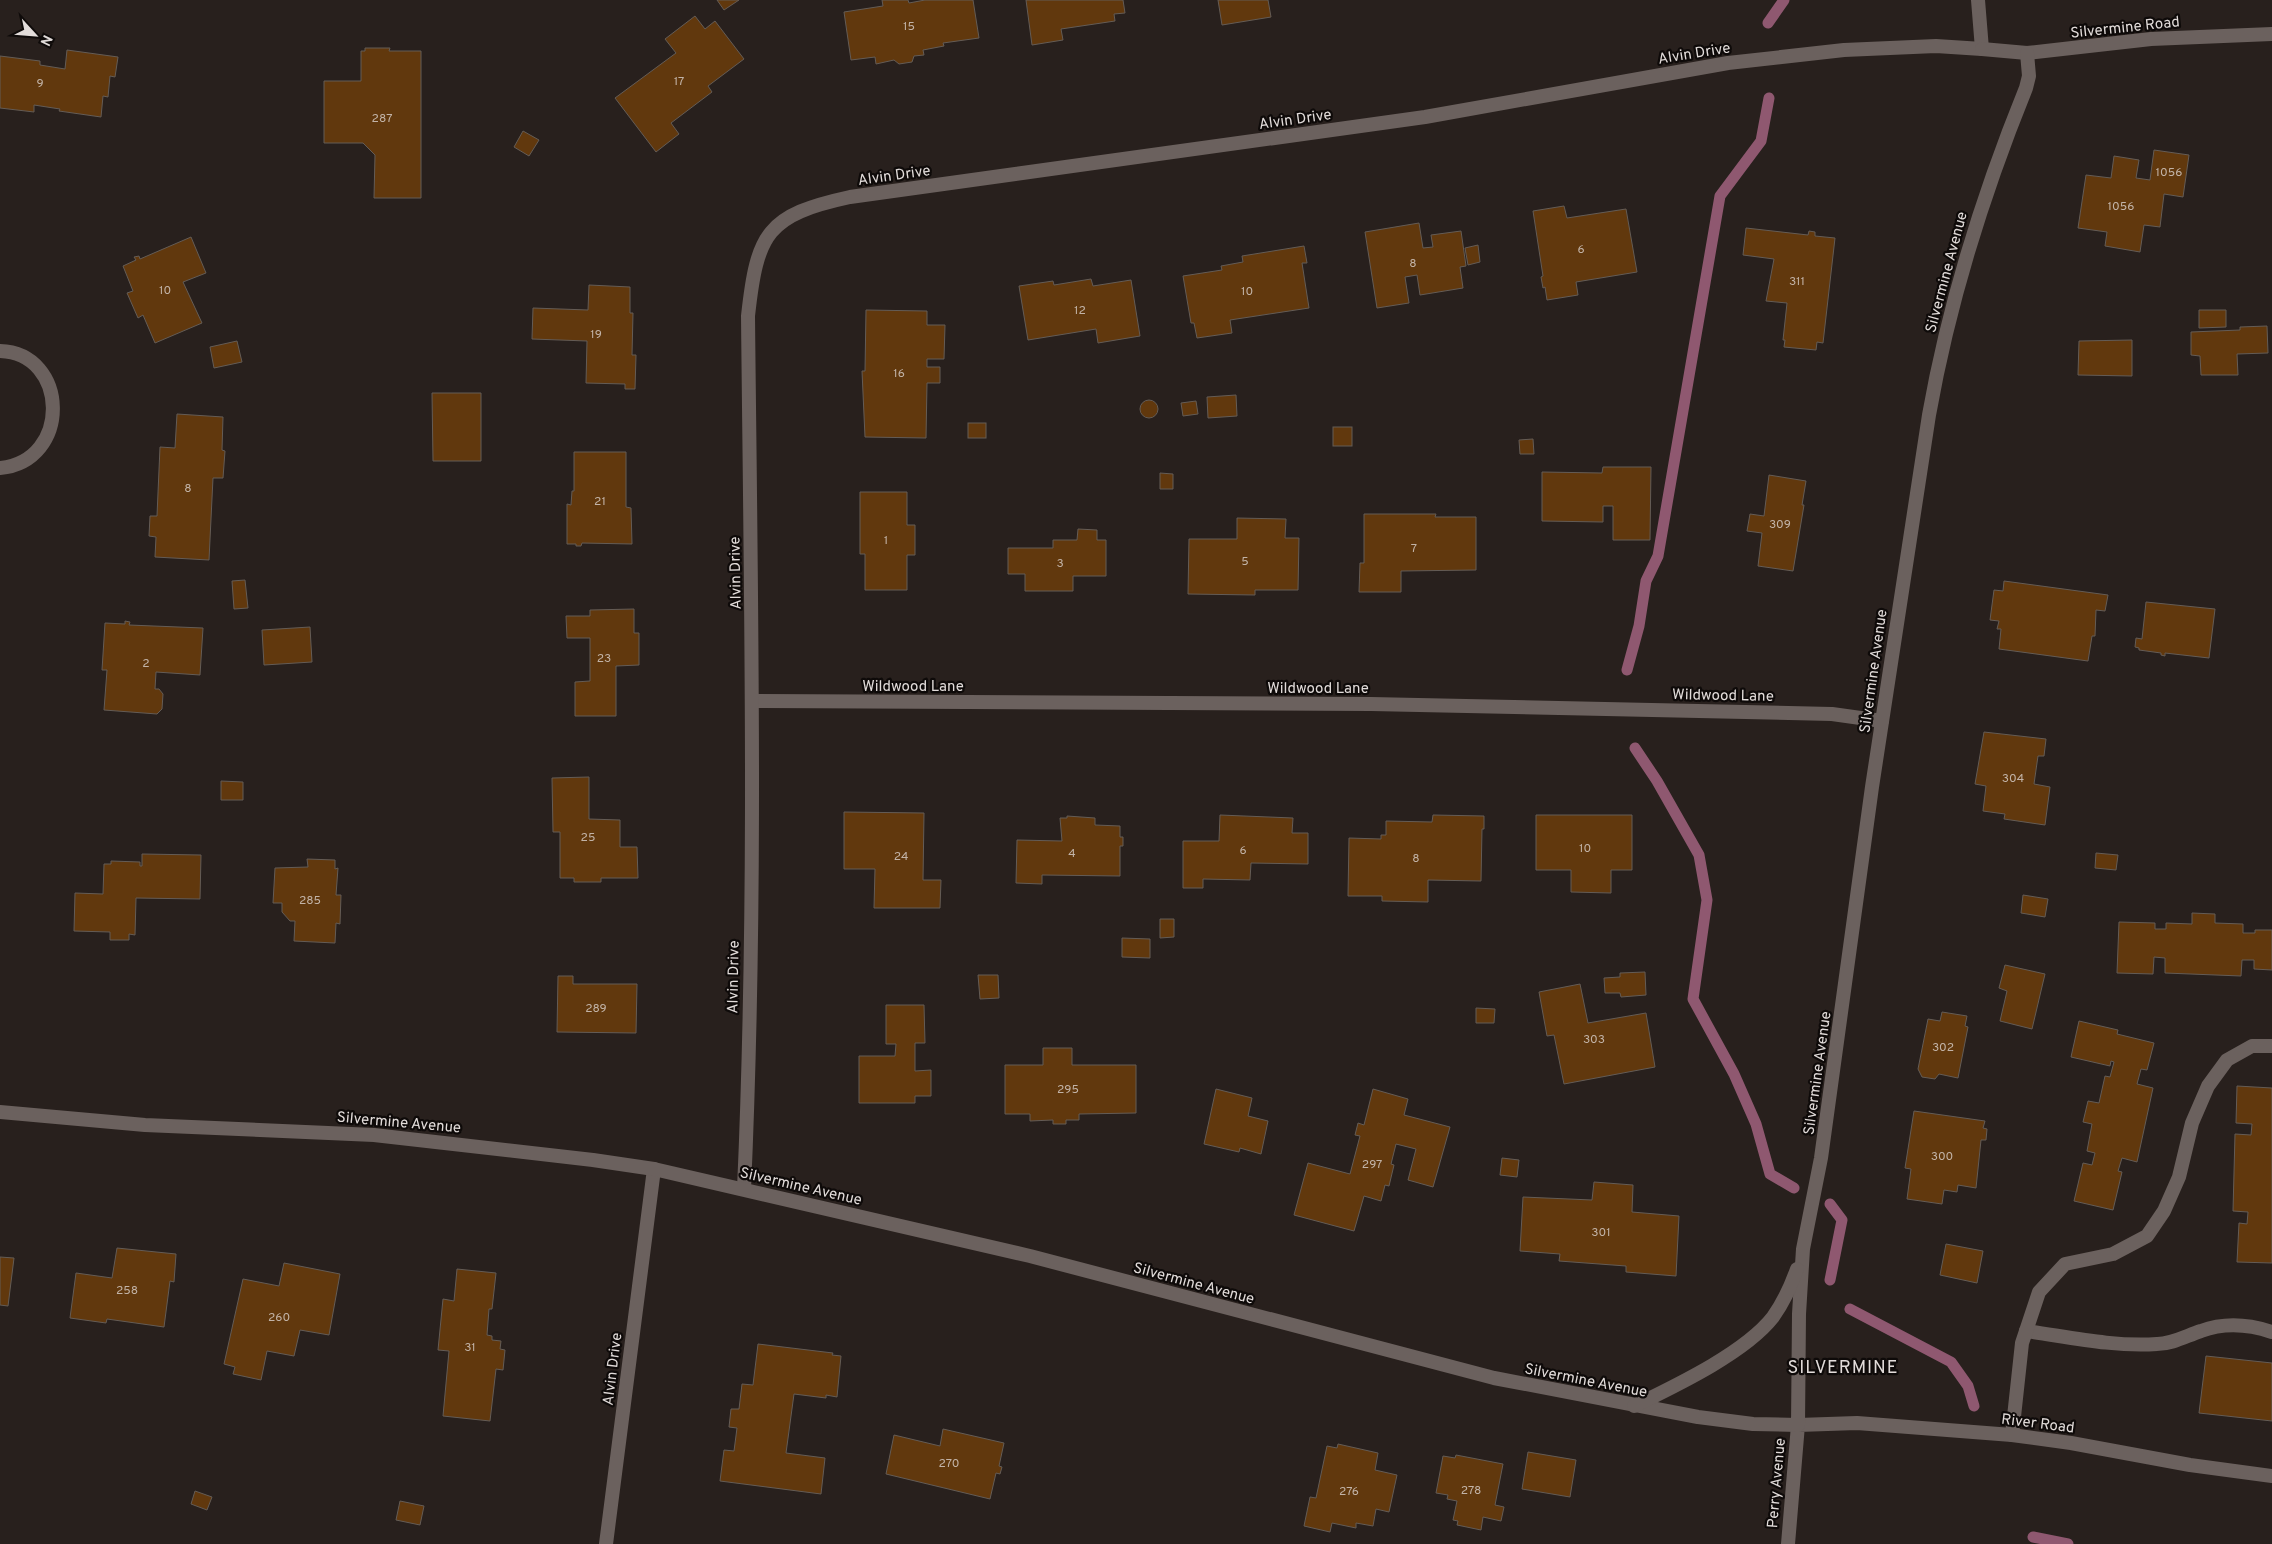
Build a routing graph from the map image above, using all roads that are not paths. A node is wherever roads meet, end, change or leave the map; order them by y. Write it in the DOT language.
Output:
graph roads {
  1 [pos="1978,0"];
  2 [pos="2272,34"];
  3 [pos="1982,50"];
  4 [pos="2027,53"];
  5 [pos="0,351"];
  6 [pos="0,468"];
  7 [pos="752,701"];
  8 [pos="1882,721"];
  9 [pos="2272,1046"];
  10 [pos="0,1112"];
  11 [pos="654,1169"];
  12 [pos="744,1189"];
  13 [pos="1803,1249"];
  14 [pos="2026,1331"];
  15 [pos="2272,1332"];
  16 [pos="1634,1406"];
  17 [pos="1798,1425"];
  18 [pos="2012,1435"];
  19 [pos="2272,1476"];
  20 [pos="606,1544"];
  21 [pos="1788,1544"];
  1 -- 3 [label="street"];
  2 -- 4 [label="street, Silvermine Road"];
  3 -- 4 [label="street, Silvermine Road"];
  3 -- 7 [label="street, Alvin Drive"];
  4 -- 8 [label="street, Silvermine Avenue"];
  5 -- 6 [label="street"];
  7 -- 8 [label="street, Wildwood Lane"];
  7 -- 12 [label="street, Alvin Drive"];
  8 -- 13 [label="street, Silvermine Avenue"];
  9 -- 14 [label="street"];
  10 -- 11 [label="street, Silvermine Avenue"];
  11 -- 12 [label="street, Silvermine Avenue"];
  11 -- 20 [label="street, Alvin Drive"];
  12 -- 16 [label="street, Silvermine Avenue"];
  13 -- 16 [label="street"];
  13 -- 17 [label="street, Silvermine Avenue"];
  14 -- 15 [label="street"];
  14 -- 18 [label="street"];
  16 -- 17 [label="street, Silvermine Avenue"];
  17 -- 18 [label="street, River Road"];
  17 -- 21 [label="street, Perry Avenue"];
  18 -- 19 [label="street, River Road"];
}
